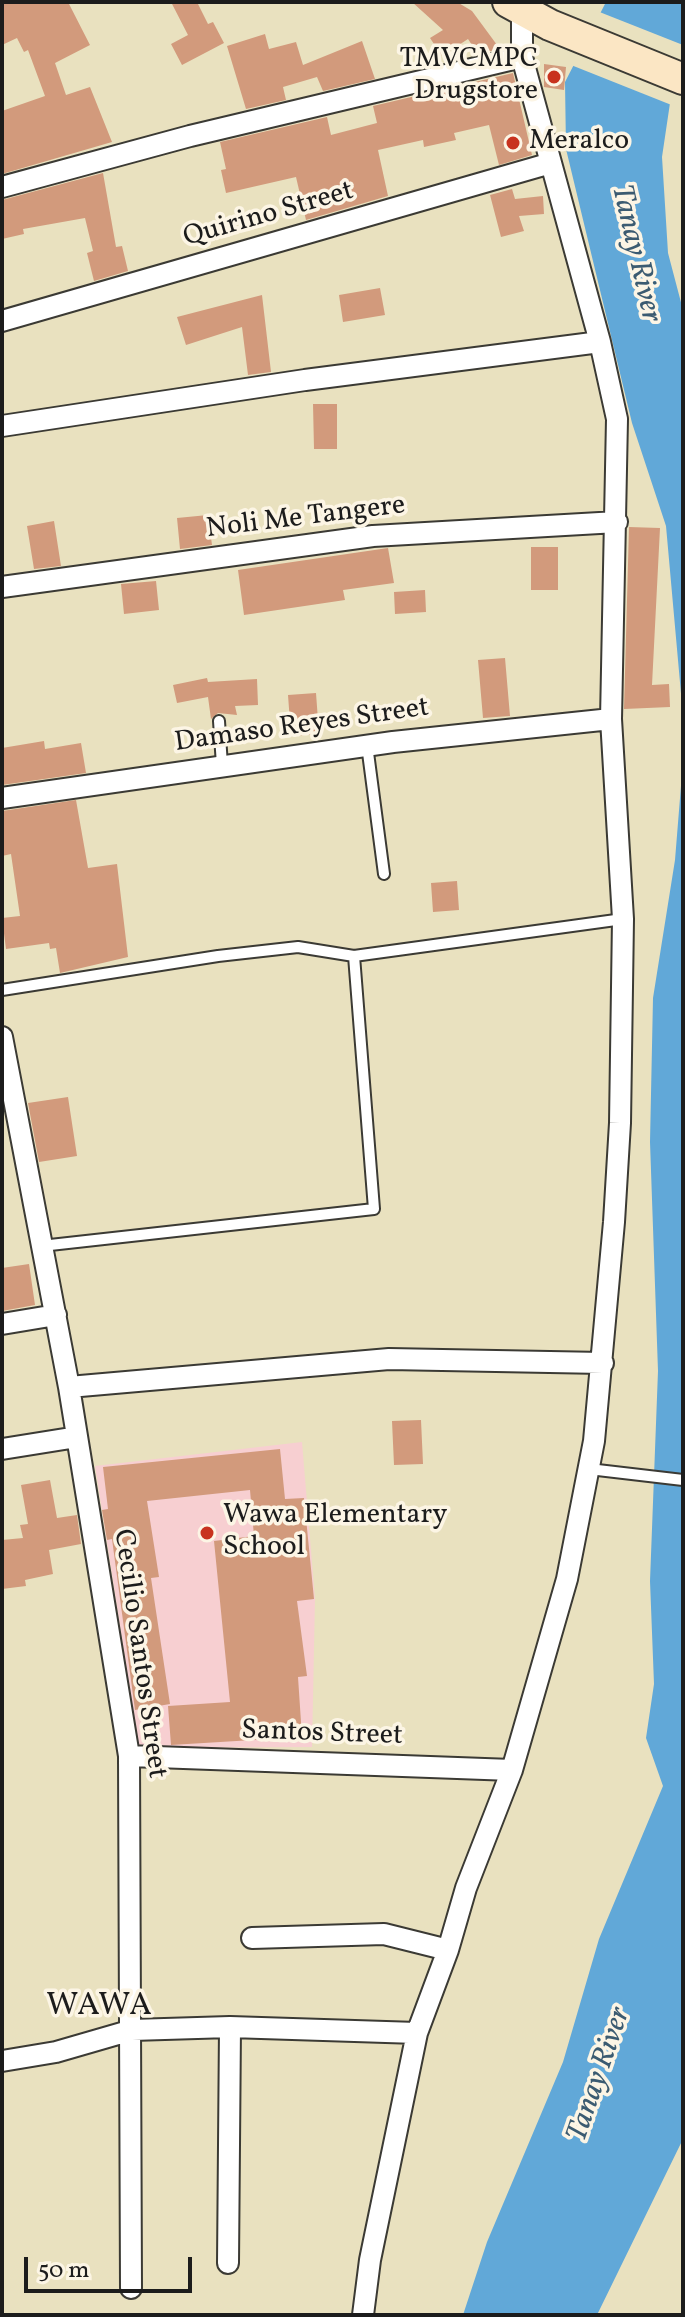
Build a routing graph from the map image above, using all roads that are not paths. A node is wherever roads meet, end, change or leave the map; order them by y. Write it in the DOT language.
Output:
graph roads {
  1 [pos="515,7"];
  2 [pos="522,57"];
  3 [pos="683,79"];
  4 [pos="551,163"];
  5 [pos="2,187"];
  6 [pos="2,321"];
  7 [pos="600,342"];
  8 [pos="2,426"];
  9 [pos="617,522"];
  10 [pos="2,587"];
  11 [pos="611,719"];
  12 [pos="219,721"];
  13 [pos="367,745"];
  14 [pos="222,765"];
  15 [pos="2,798"];
  16 [pos="384,874"];
  17 [pos="623,919"];
  18 [pos="354,956"];
  19 [pos="2,990"];
  20 [pos="2,1037"];
  21 [pos="41,1246"];
  22 [pos="56,1315"];
  23 [pos="2,1324"];
  24 [pos="603,1363"];
  25 [pos="69,1387"];
  26 [pos="77,1437"];
  27 [pos="2,1449"];
  28 [pos="589,1469"];
  29 [pos="683,1480"];
  30 [pos="129,1756"];
  31 [pos="512,1770"];
  32 [pos="252,1938"];
  33 [pos="448,1950"];
  34 [pos="230,2027"];
  35 [pos="132,2030"];
  36 [pos="417,2033"];
  37 [pos="2,2061"];
  38 [pos="228,2263"];
  39 [pos="131,2288"];
  40 [pos="363,2315"];
  1 -- 2 [label="street"];
  1 -- 3 [label="main road"];
  2 -- 4 [label="street"];
  2 -- 5 [label="street"];
  4 -- 6 [label="street, Quirino Street"];
  4 -- 7 [label="street"];
  7 -- 8 [label="street"];
  7 -- 9 [label="street"];
  9 -- 10 [label="street, Noli Me Tangere"];
  9 -- 11 [label="street"];
  11 -- 13 [label="street, Damaso Reyes Street"];
  11 -- 17 [label="street"];
  12 -- 14 [label="lane"];
  13 -- 14 [label="street, Damaso Reyes Street"];
  13 -- 16 [label="lane"];
  14 -- 15 [label="street, Damaso Reyes Street"];
  17 -- 18 [label="lane"];
  17 -- 24 [label="street"];
  18 -- 19 [label="lane"];
  18 -- 21 [label="lane"];
  20 -- 21 [label="street, Cecilio Santos Street"];
  21 -- 22 [label="street, Cecilio Santos Street"];
  22 -- 23 [label="street"];
  22 -- 25 [label="street, Cecilio Santos Street"];
  24 -- 25 [label="street"];
  24 -- 28 [label="street"];
  25 -- 26 [label="street, Cecilio Santos Street"];
  26 -- 27 [label="street"];
  26 -- 30 [label="street, Cecilio Santos Street"];
  28 -- 29 [label="lane"];
  28 -- 31 [label="street"];
  30 -- 31 [label="street, Santos Street"];
  30 -- 35 [label="street, Cecilio Santos Street"];
  31 -- 33 [label="street"];
  32 -- 33 [label="street"];
  33 -- 36 [label="street"];
  34 -- 35 [label="street"];
  34 -- 36 [label="street"];
  34 -- 38 [label="street"];
  35 -- 37 [label="street"];
  35 -- 39 [label="street, Cecilio Santos Street"];
  36 -- 40 [label="street"];
}
